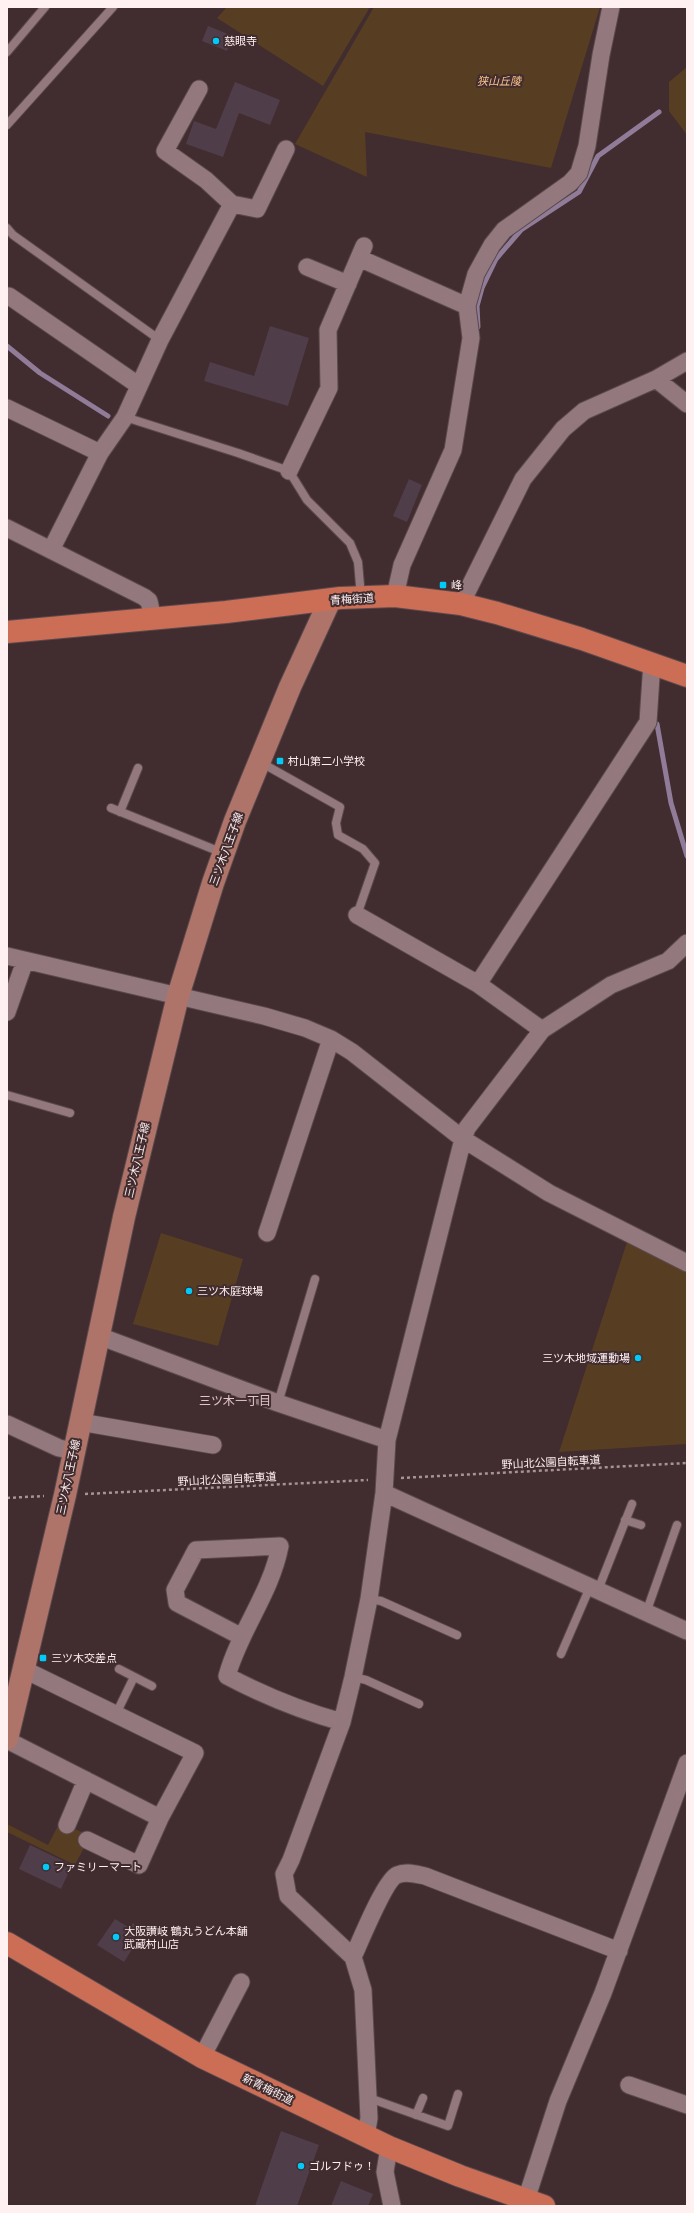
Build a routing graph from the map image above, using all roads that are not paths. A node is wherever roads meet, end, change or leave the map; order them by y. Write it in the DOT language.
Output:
graph roads {
  1 [pos="45,7"];
  2 [pos="113,7"];
  3 [pos="611,7"];
  4 [pos="7,52"];
  5 [pos="199,89"];
  6 [pos="7,125"];
  7 [pos="286,149"];
  8 [pos="232,204"];
  9 [pos="7,228"];
  10 [pos="307,267"];
  11 [pos="348,284"];
  12 [pos="9,296"];
  13 [pos="467,306"];
  14 [pos="160,340"];
  15 [pos="687,361"];
  16 [pos="656,379"];
  17 [pos="138,385"];
  18 [pos="687,404"];
  19 [pos="7,408"];
  20 [pos="125,417"];
  21 [pos="100,453"];
  22 [pos="289,471"];
  23 [pos="7,528"];
  24 [pos="51,550"];
  25 [pos="396,596"];
  26 [pos="361,597"];
  27 [pos="330,600"];
  28 [pos="461,604"];
  29 [pos="153,619"];
  30 [pos="7,632"];
  31 [pos="652,662"];
  32 [pos="687,676"];
  33 [pos="259,762"];
  34 [pos="138,768"];
  35 [pos="111,808"];
  36 [pos="120,812"];
  37 [pos="224,853"];
  38 [pos="357,915"];
  39 [pos="687,943"];
  40 [pos="7,956"];
  41 [pos="25,961"];
  42 [pos="478,984"];
  43 [pos="178,996"];
  44 [pos="7,1012"];
  45 [pos="542,1030"];
  46 [pos="331,1039"];
  47 [pos="7,1095"];
  48 [pos="70,1113"];
  49 [pos="463,1139"];
  50 [pos="267,1233"];
  51 [pos="687,1263"];
  52 [pos="315,1279"];
  53 [pos="99,1336"];
  54 [pos="278,1403"];
  55 [pos="80,1422"];
  56 [pos="7,1424"];
  57 [pos="387,1440"];
  58 [pos="213,1445"];
  59 [pos="74,1451"];
  60 [pos="384,1494"];
  61 [pos="632,1504"];
  62 [pos="625,1520"];
  63 [pos="641,1525"];
  64 [pos="677,1525"];
  65 [pos="594,1588"];
  66 [pos="369,1599"];
  67 [pos="646,1613"];
  68 [pos="687,1631"];
  69 [pos="457,1635"];
  70 [pos="242,1637"];
  71 [pos="561,1654"];
  72 [pos="22,1669"];
  73 [pos="119,1669"];
  74 [pos="134,1677"];
  75 [pos="353,1677"];
  76 [pos="152,1686"];
  77 [pos="419,1704"];
  78 [pos="116,1714"];
  79 [pos="342,1722"];
  80 [pos="7,1739"];
  81 [pos="687,1763"];
  82 [pos="86,1780"];
  83 [pos="160,1818"];
  84 [pos="67,1825"];
  85 [pos="88,1840"];
  86 [pos="7,1943"];
  87 [pos="619,1951"];
  88 [pos="353,1957"];
  89 [pos="241,1982"];
  90 [pos="202,2058"];
  91 [pos="629,2084"];
  92 [pos="458,2094"];
  93 [pos="369,2098"];
  94 [pos="422,2098"];
  95 [pos="687,2105"];
  96 [pos="416,2115"];
  97 [pos="366,2136"];
  98 [pos="389,2147"];
  99 [pos="532,2204"];
  100 [pos="392,2206"];
  1 -- 4 [label="lane"];
  2 -- 6 [label="lane"];
  3 -- 13 [label="street"];
  5 -- 8 [label="street"];
  7 -- 8 [label="street"];
  8 -- 14 [label="street"];
  9 -- 14 [label="lane"];
  10 -- 11 [label="street"];
  11 -- 13 [label="street"];
  11 -- 22 [label="street"];
  12 -- 17 [label="street"];
  13 -- 25 [label="street"];
  14 -- 17 [label="street"];
  15 -- 16 [label="street"];
  16 -- 18 [label="street"];
  16 -- 28 [label="street"];
  17 -- 20 [label="street"];
  19 -- 21 [label="street"];
  20 -- 21 [label="street"];
  20 -- 22 [label="lane"];
  21 -- 24 [label="street"];
  22 -- 26 [label="lane"];
  23 -- 24 [label="street"];
  24 -- 29 [label="street"];
  25 -- 26 [label="main road, 青梅街道"];
  25 -- 28 [label="main road, 青梅街道"];
  26 -- 27 [label="main road, 青梅街道"];
  27 -- 29 [label="main road, 青梅街道"];
  27 -- 33 [label="main road, 三ツ木八王子線"];
  28 -- 31 [label="main road, 青梅街道"];
  29 -- 30 [label="main road, 青梅街道"];
  31 -- 32 [label="main road, 青梅街道"];
  31 -- 42 [label="street"];
  33 -- 37 [label="main road, 三ツ木八王子線"];
  33 -- 38 [label="lane"];
  34 -- 36 [label="lane"];
  35 -- 36 [label="lane"];
  36 -- 37 [label="lane"];
  37 -- 43 [label="main road, 三ツ木八王子線"];
  38 -- 42 [label="street"];
  39 -- 45 [label="street"];
  40 -- 41 [label="street"];
  41 -- 43 [label="street"];
  41 -- 44 [label="street"];
  42 -- 45 [label="street"];
  43 -- 46 [label="street"];
  43 -- 53 [label="main road, 三ツ木八王子線"];
  45 -- 49 [label="street"];
  46 -- 49 [label="street"];
  46 -- 50 [label="street"];
  47 -- 48 [label="lane"];
  49 -- 51 [label="street"];
  49 -- 57 [label="street"];
  52 -- 54 [label="lane"];
  53 -- 54 [label="street"];
  53 -- 55 [label="main road, 三ツ木八王子線"];
  54 -- 57 [label="street"];
  55 -- 58 [label="street"];
  55 -- 59 [label="main road, 三ツ木八王子線"];
  56 -- 59 [label="street"];
  57 -- 60 [label="street"];
  59 -- 72 [label="main road, 三ツ木八王子線"];
  60 -- 65 [label="street"];
  60 -- 66 [label="street"];
  61 -- 62 [label="lane"];
  62 -- 63 [label="lane"];
  62 -- 65 [label="lane"];
  64 -- 67 [label="lane"];
  65 -- 67 [label="street"];
  65 -- 71 [label="lane"];
  66 -- 69 [label="lane"];
  66 -- 75 [label="street"];
  67 -- 68 [label="street"];
  70 -- 70 [label="street"];
  70 -- 79 [label="street"];
  72 -- 78 [label="street"];
  72 -- 80 [label="main road, 三ツ木八王子線"];
  73 -- 74 [label="lane"];
  74 -- 76 [label="lane"];
  74 -- 78 [label="lane"];
  75 -- 77 [label="lane"];
  75 -- 79 [label="street"];
  78 -- 83 [label="street"];
  79 -- 88 [label="street"];
  80 -- 82 [label="street"];
  81 -- 87 [label="street"];
  82 -- 83 [label="street"];
  82 -- 84 [label="street"];
  83 -- 85 [label="street"];
  86 -- 90 [label="main road, 新青梅街道"];
  87 -- 88 [label="street"];
  87 -- 99 [label="street"];
  88 -- 93 [label="street"];
  89 -- 90 [label="street"];
  90 -- 97 [label="main road, 新青梅街道"];
  91 -- 95 [label="street"];
  92 -- 96 [label="lane"];
  93 -- 96 [label="lane"];
  93 -- 97 [label="street"];
  94 -- 96 [label="lane"];
  97 -- 98 [label="main road, 新青梅街道"];
  98 -- 99 [label="main road, 新青梅街道"];
  98 -- 100 [label="street"];
}
